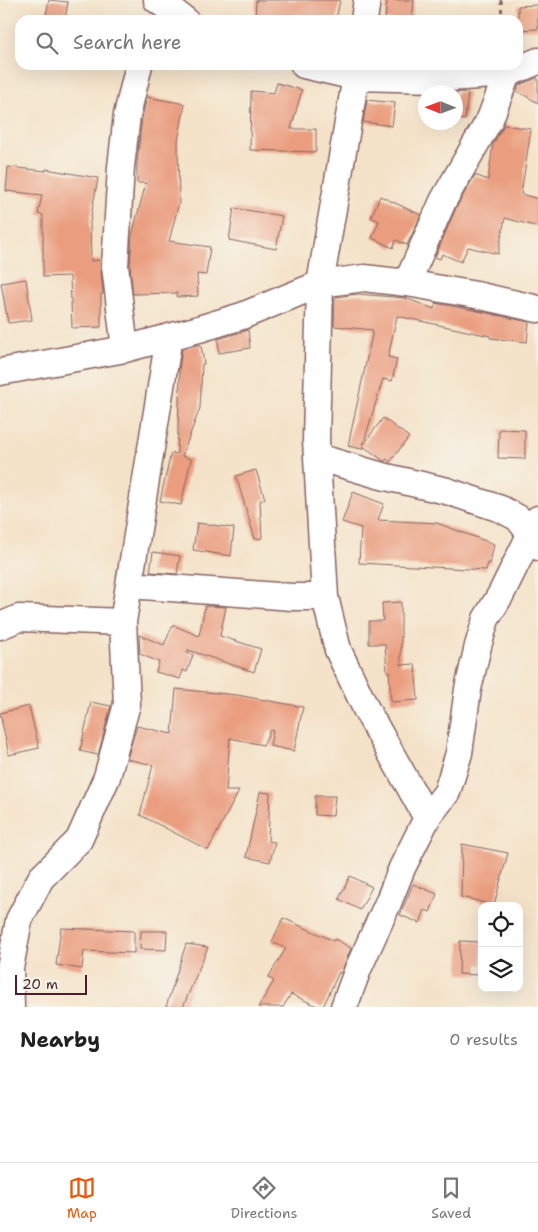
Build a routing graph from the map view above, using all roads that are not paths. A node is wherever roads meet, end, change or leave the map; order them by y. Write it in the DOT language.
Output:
graph roads {
  1 [pos="367,0"];
  2 [pos="158,8"];
  3 [pos="174,15"];
  4 [pos="365,15"];
  5 [pos="538,61"];
  6 [pos="523,67"];
  7 [pos="138,70"];
  8 [pos="517,70"];
  9 [pos="357,71"];
  10 [pos="507,74"];
  11 [pos="407,283"];
  12 [pos="320,284"];
  13 [pos="538,309"];
  14 [pos="170,337"];
  15 [pos="125,349"];
  16 [pos="0,372"];
  17 [pos="317,456"];
  18 [pos="536,534"];
  19 [pos="129,585"];
  20 [pos="325,597"];
  21 [pos="123,622"];
  22 [pos="0,626"];
  23 [pos="428,818"];
  24 [pos="10,1007"];
  25 [pos="344,1007"];
  1 -- 4 [label="street"];
  2 -- 3 [label="street"];
  5 -- 6 [label="street"];
  7 -- 15 [label="street"];
  8 -- 10 [label="street"];
  9 -- 10 [label="street"];
  9 -- 12 [label="street"];
  10 -- 11 [label="street"];
  11 -- 12 [label="street"];
  11 -- 13 [label="street"];
  12 -- 14 [label="street"];
  12 -- 17 [label="street"];
  14 -- 15 [label="street"];
  14 -- 19 [label="street"];
  15 -- 16 [label="street"];
  17 -- 18 [label="street"];
  17 -- 20 [label="street"];
  18 -- 23 [label="street"];
  19 -- 20 [label="street"];
  19 -- 21 [label="street"];
  20 -- 23 [label="street"];
  21 -- 22 [label="street"];
  21 -- 24 [label="street"];
  23 -- 25 [label="street"];
}
